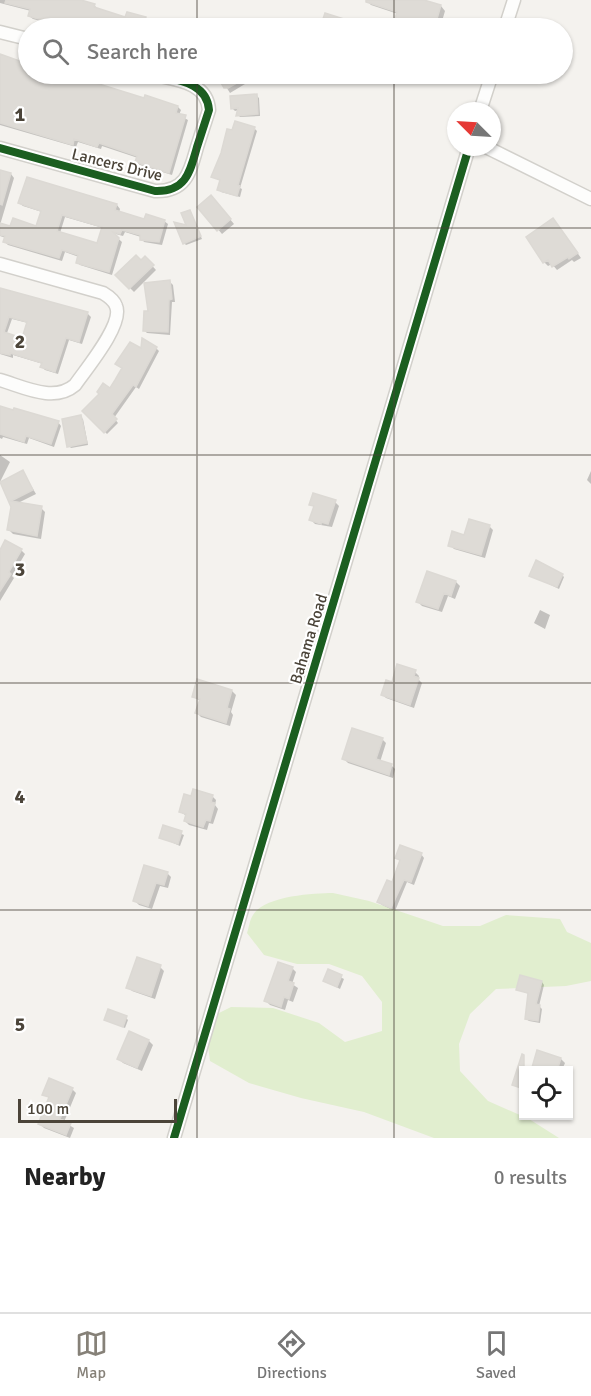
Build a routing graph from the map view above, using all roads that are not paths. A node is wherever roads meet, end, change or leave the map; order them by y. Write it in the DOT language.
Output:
graph roads {
  1 [pos="514,0"];
  2 [pos="508,18"];
  3 [pos="0,32"];
  4 [pos="18,36"];
  5 [pos="189,84"];
  6 [pos="489,84"];
  7 [pos="483,102"];
  8 [pos="0,148"];
  9 [pos="501,154"];
  10 [pos="467,156"];
  11 [pos="591,199"];
  12 [pos="0,264"];
  13 [pos="0,380"];
  14 [pos="174,1138"];
  1 -- 2 [label="street"];
  3 -- 4 [label="street"];
  5 -- 8 [label="street, Lancers Drive"];
  6 -- 7 [label="street"];
  9 -- 11 [label="street"];
  10 -- 14 [label="street, Bahama Road"];
  12 -- 13 [label="street"];
}
